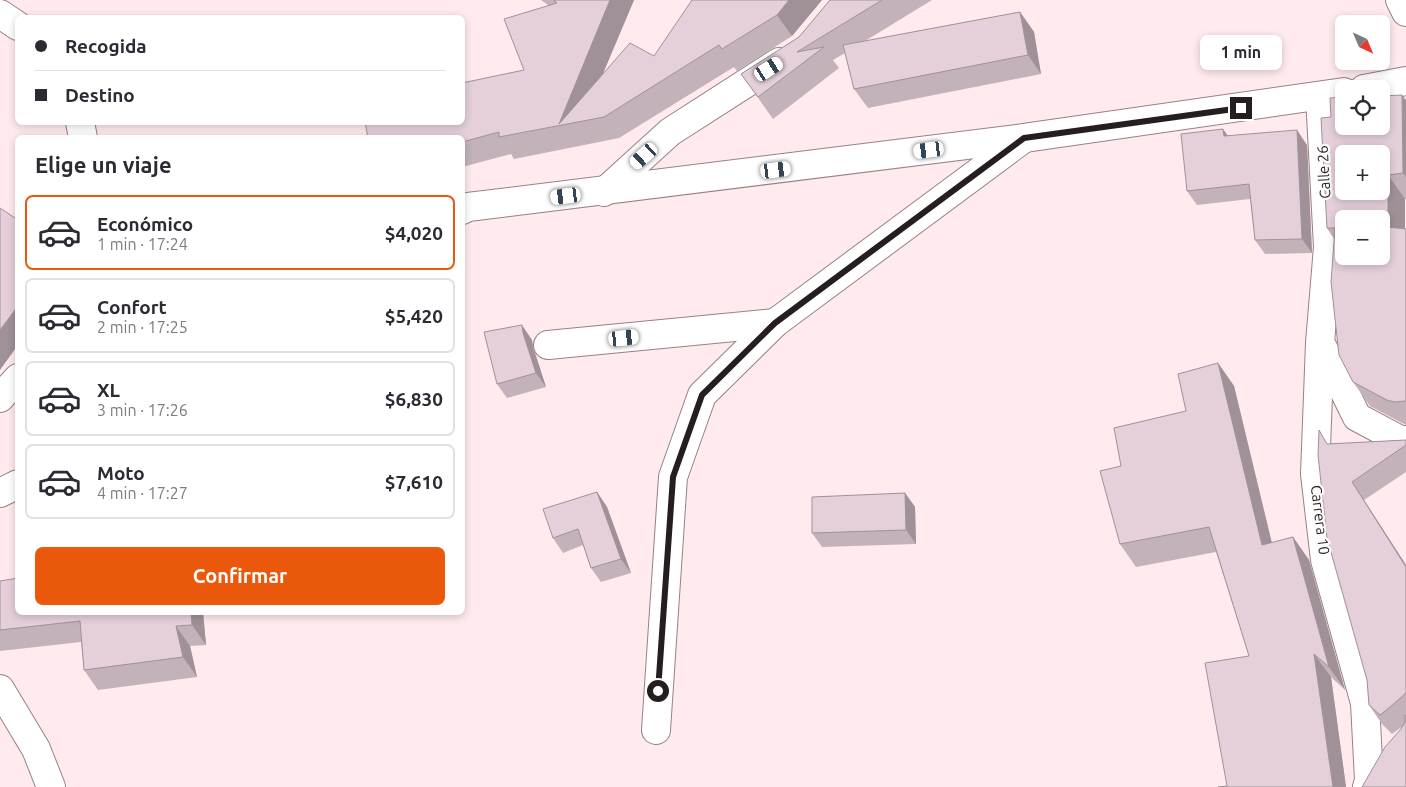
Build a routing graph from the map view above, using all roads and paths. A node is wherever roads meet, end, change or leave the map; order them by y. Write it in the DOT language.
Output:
graph roads {
  1 [pos="1400,0"];
  2 [pos="1406,12"];
  3 [pos="0,14"];
  4 [pos="15,24"];
  5 [pos="802,48"];
  6 [pos="1406,81"];
  7 [pos="1390,84"];
  8 [pos="1332,94"];
  9 [pos="1024,138"];
  10 [pos="604,192"];
  11 [pos="465,208"];
  12 [pos="1328,247"];
  13 [pos="775,323"];
  14 [pos="1320,343"];
  15 [pos="548,345"];
  16 [pos="15,381"];
  17 [pos="0,398"];
  18 [pos="1406,440"];
  19 [pos="15,486"];
  20 [pos="0,493"];
  21 [pos="0,688"];
  22 [pos="656,730"];
  23 [pos="1394,755"];
  24 [pos="1368,783"];
  25 [pos="51,787"];
  1 -- 2 [label="street"];
  3 -- 4 [label="street"];
  5 -- 10 [label="street"];
  6 -- 7 [label="street"];
  8 -- 9 [label="street"];
  8 -- 12 [label="street, Calle 26"];
  9 -- 10 [label="street"];
  9 -- 13 [label="street"];
  10 -- 11 [label="street"];
  12 -- 14 [label="street, Carrera 10"];
  13 -- 15 [label="street"];
  13 -- 22 [label="street"];
  14 -- 18 [label="street"];
  14 -- 24 [label="street, Carrera 10"];
  16 -- 17 [label="street"];
  19 -- 20 [label="street"];
  21 -- 25 [label="street"];
  23 -- 24 [label="street"];
}
